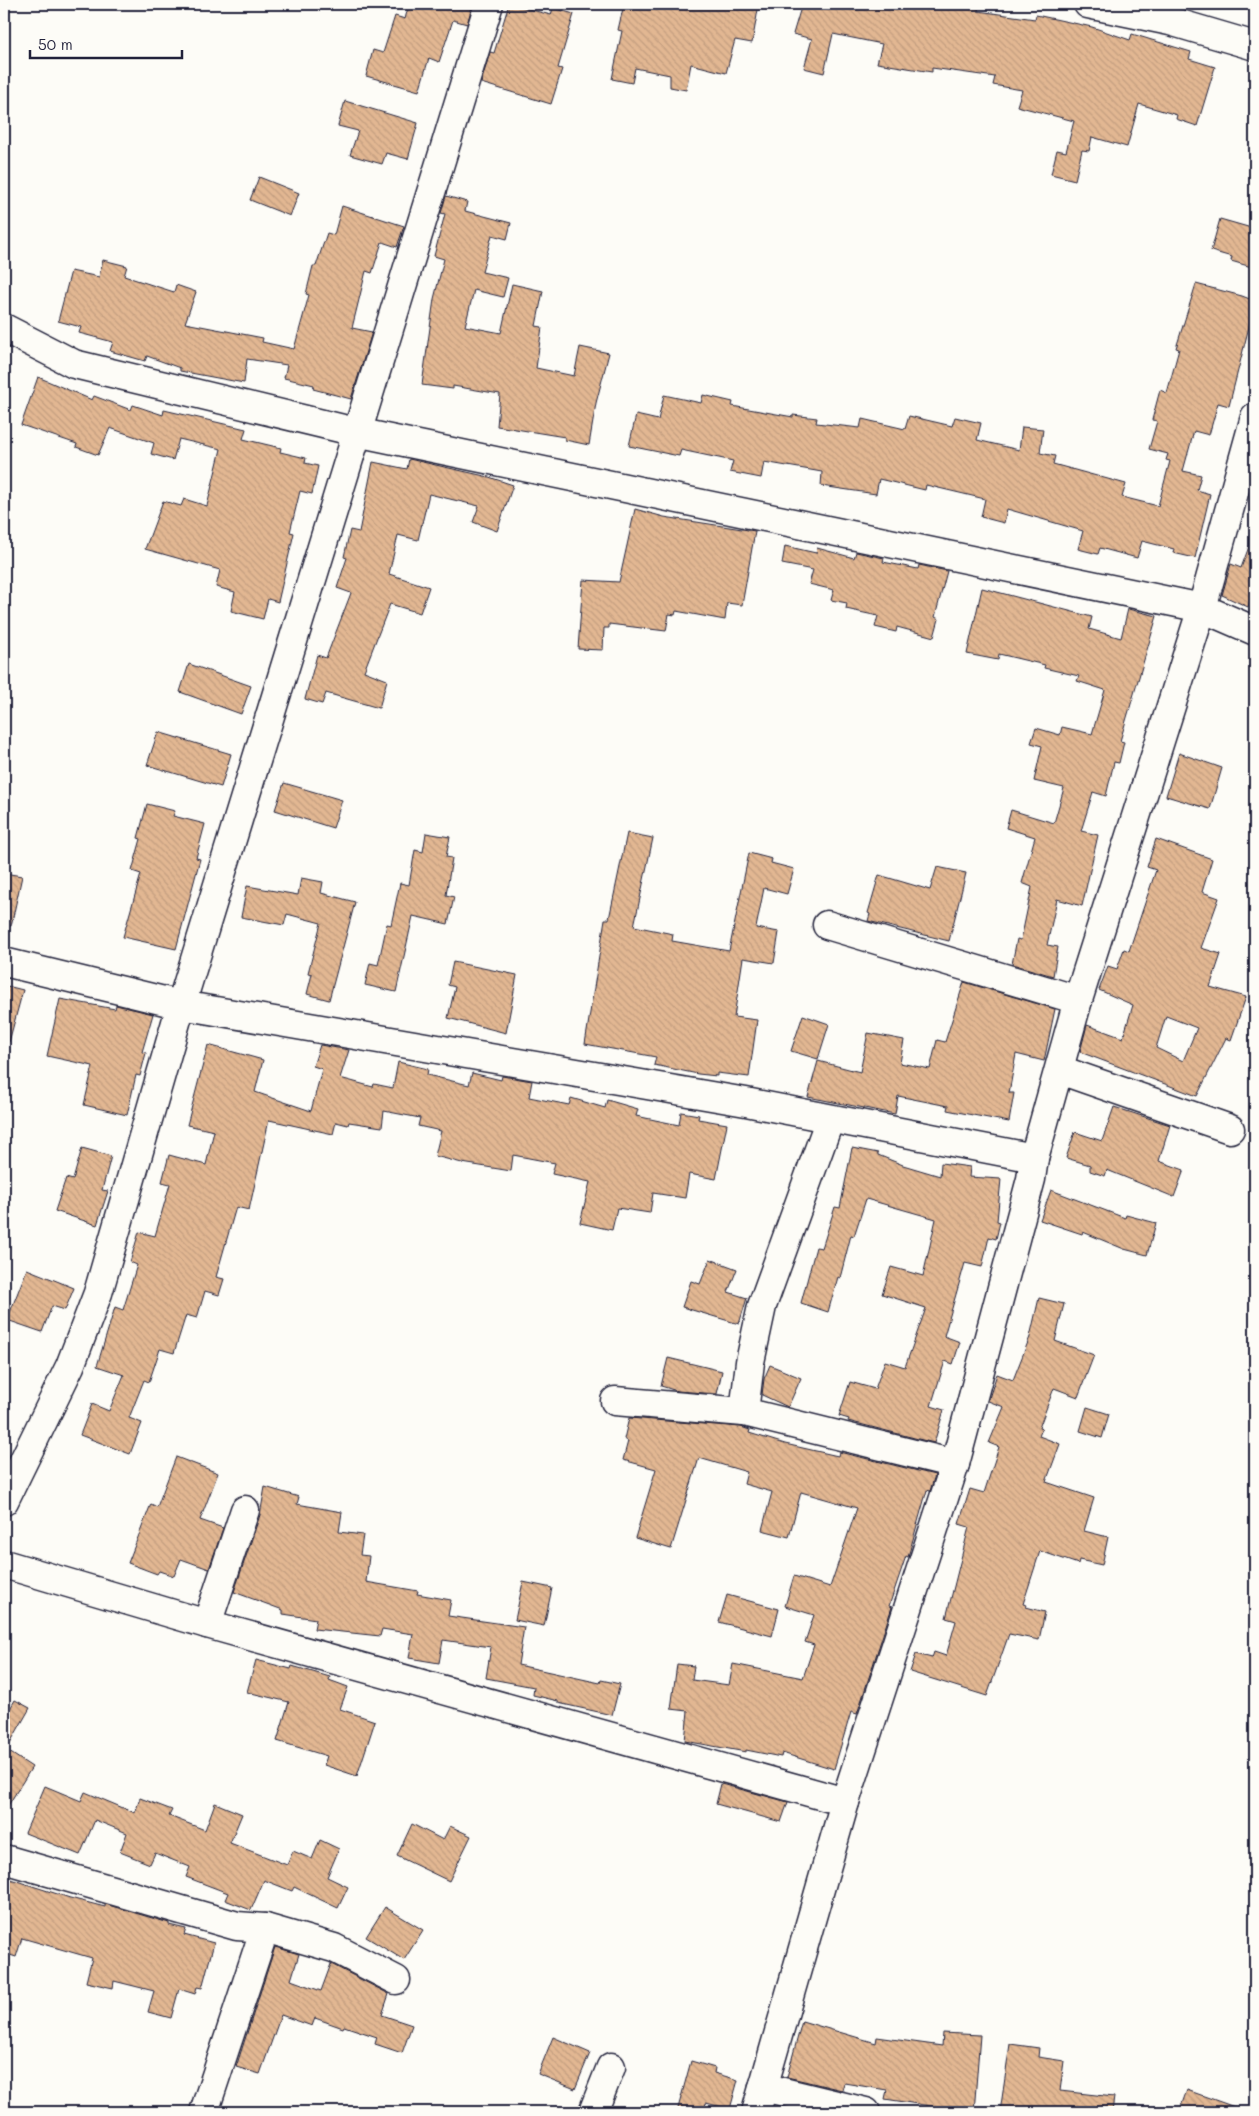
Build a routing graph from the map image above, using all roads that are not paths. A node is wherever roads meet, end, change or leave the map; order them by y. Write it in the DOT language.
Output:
graph roads {
  1 [pos="489,4"];
  2 [pos="1088,4"];
  3 [pos="1255,46"];
  4 [pos="4,328"];
  5 [pos="1255,417"];
  6 [pos="356,432"];
  7 [pos="1202,608"];
  8 [pos="1255,631"];
  9 [pos="827,925"];
  10 [pos="4,962"];
  11 [pos="1078,1000"];
  12 [pos="181,1005"];
  13 [pos="1060,1070"];
  14 [pos="830,1119"];
  15 [pos="1230,1130"];
  16 [pos="1034,1158"];
  17 [pos="615,1400"];
  18 [pos="744,1412"];
  19 [pos="955,1464"];
  20 [pos="4,1501"];
  21 [pos="246,1510"];
  22 [pos="4,1564"];
  23 [pos="207,1624"];
  24 [pos="845,1802"];
  25 [pos="4,1858"];
  26 [pos="265,1928"];
  27 [pos="396,1980"];
  28 [pos="611,2067"];
  29 [pos="759,2100"];
  30 [pos="204,2112"];
  31 [pos="592,2112"];
  32 [pos="866,2112"];
  1 -- 6 [label="street"];
  2 -- 3 [label="street"];
  4 -- 6 [label="street"];
  5 -- 7 [label="street"];
  6 -- 7 [label="street"];
  6 -- 12 [label="street"];
  7 -- 8 [label="street"];
  7 -- 11 [label="street"];
  9 -- 11 [label="street"];
  10 -- 12 [label="street"];
  11 -- 13 [label="street"];
  12 -- 14 [label="street"];
  12 -- 20 [label="street"];
  13 -- 15 [label="street"];
  13 -- 16 [label="street"];
  14 -- 16 [label="street"];
  14 -- 18 [label="street"];
  16 -- 19 [label="street"];
  17 -- 18 [label="street"];
  18 -- 19 [label="street"];
  19 -- 24 [label="street"];
  21 -- 23 [label="street"];
  22 -- 23 [label="street"];
  23 -- 24 [label="street"];
  24 -- 29 [label="street"];
  25 -- 26 [label="street"];
  26 -- 27 [label="street"];
  26 -- 30 [label="street"];
  28 -- 31 [label="street"];
  29 -- 32 [label="street"];
}
